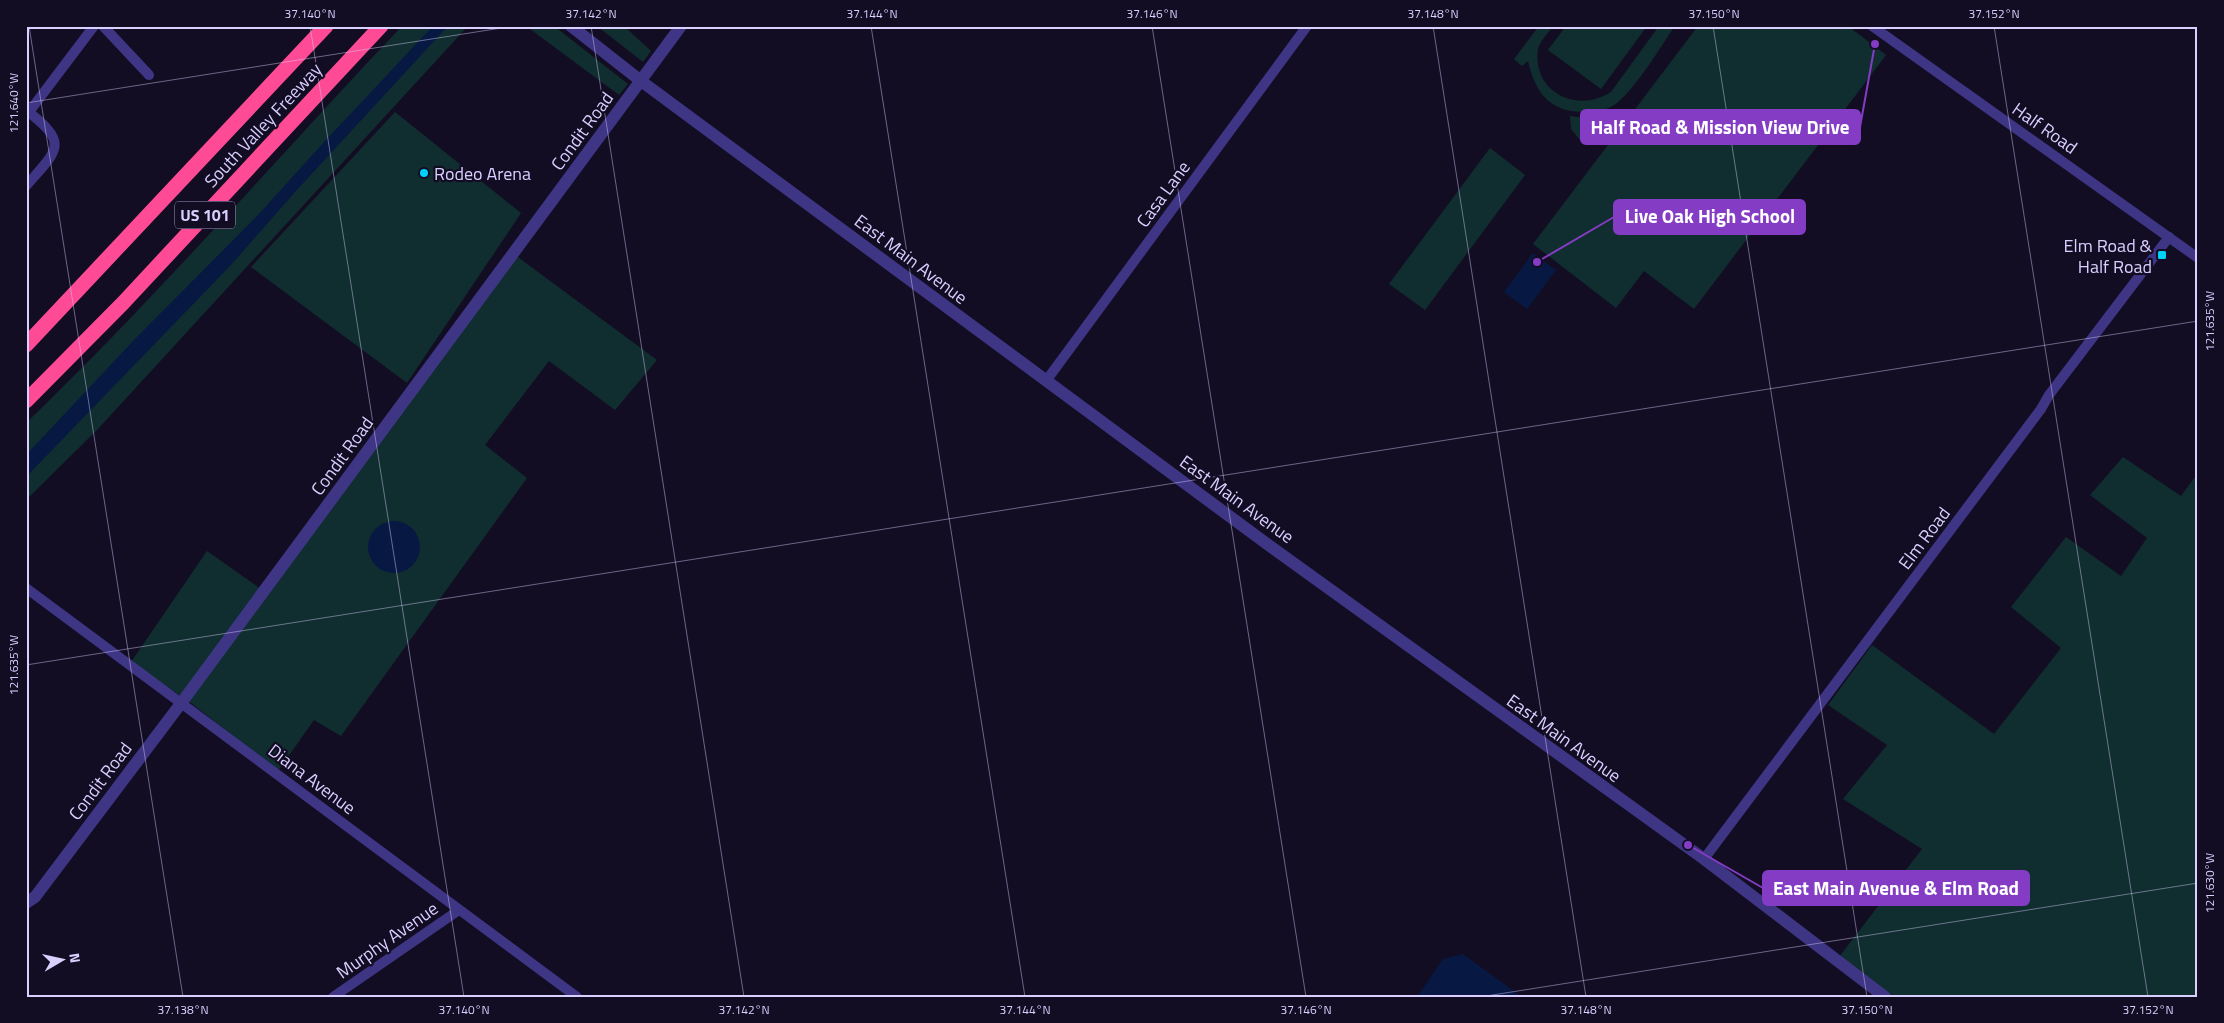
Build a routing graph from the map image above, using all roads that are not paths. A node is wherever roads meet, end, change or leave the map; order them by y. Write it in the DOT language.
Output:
graph roads {
  1 [pos="94,26"];
  2 [pos="103,26"];
  3 [pos="326,26"];
  4 [pos="381,26"];
  5 [pos="571,26"];
  6 [pos="681,26"];
  7 [pos="1307,26"];
  8 [pos="1872,26"];
  9 [pos="149,75"];
  10 [pos="641,81"];
  11 [pos="28,112"];
  12 [pos="26,186"];
  13 [pos="2169,237"];
  14 [pos="2198,258"];
  15 [pos="26,345"];
  16 [pos="1046,381"];
  17 [pos="26,401"];
  18 [pos="26,588"];
  19 [pos="182,702"];
  20 [pos="1704,859"];
  21 [pos="26,903"];
  22 [pos="459,910"];
  23 [pos="333,997"];
  24 [pos="577,997"];
  25 [pos="1885,997"];
  1 -- 11 [label="street"];
  2 -- 9 [label="street"];
  3 -- 15 [label="highway, South Valley Freeway / US 101"];
  4 -- 17 [label="highway, South Valley Freeway / US 101"];
  5 -- 10 [label="street, East Main Avenue"];
  6 -- 10 [label="street, Condit Road"];
  7 -- 16 [label="street, Casa Lane"];
  8 -- 13 [label="street, Half Road"];
  10 -- 16 [label="street, East Main Avenue"];
  10 -- 19 [label="street, Condit Road"];
  11 -- 12 [label="street"];
  13 -- 14 [label="street, Half Road"];
  13 -- 20 [label="street, Elm Road"];
  16 -- 20 [label="street, East Main Avenue"];
  18 -- 19 [label="street, Diana Avenue"];
  19 -- 21 [label="street, Condit Road"];
  19 -- 22 [label="street, Diana Avenue"];
  20 -- 25 [label="street, East Main Avenue"];
  22 -- 23 [label="street, Murphy Avenue"];
  22 -- 24 [label="street, Diana Avenue"];
}
